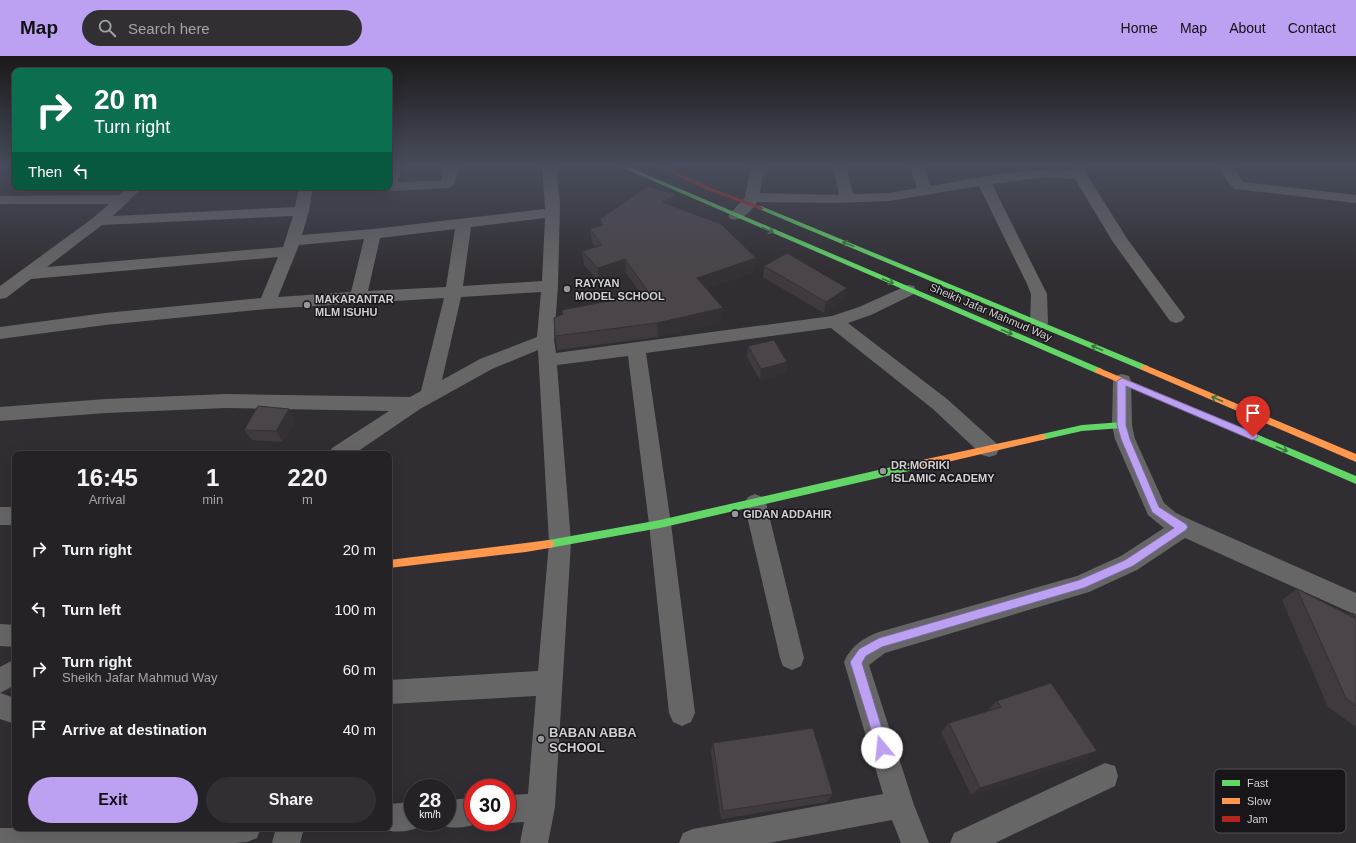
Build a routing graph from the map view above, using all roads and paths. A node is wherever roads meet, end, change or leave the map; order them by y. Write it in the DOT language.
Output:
graph roads {
  1 [pos="751,200"];
  2 [pos="120,201"];
  3 [pos="304,201"];
  4 [pos="551,201"];
  5 [pos="701,201"];
  6 [pos="753,201"];
  7 [pos="993,201"];
  8 [pos="1098,201"];
  9 [pos="302,212"];
  10 [pos="552,213"];
  11 [pos="736,216"];
  12 [pos="98,221"];
  13 [pos="464,223"];
  14 [pos="373,234"];
  15 [pos="291,246"];
  16 [pos="14,279"];
  17 [pos="550,286"];
  18 [pos="908,290"];
  19 [pos="454,291"];
  20 [pos="0,294"];
  21 [pos="358,297"];
  22 [pos="267,303"];
  23 [pos="1176,318"];
  24 [pos="834,322"];
  25 [pos="1039,323"];
  26 [pos="0,333"];
  27 [pos="545,340"];
  28 [pos="636,348"];
  29 [pos="548,360"];
  30 [pos="1122,381"];
  31 [pos="421,400"];
  32 [pos="0,414"];
  33 [pos="1122,425"];
  34 [pos="989,449"];
  35 [pos="344,451"];
  36 [pos="1356,458"];
  37 [pos="1356,480"];
  38 [pos="755,503"];
  39 [pos="0,516"];
  40 [pos="12,516"];
  41 [pos="660,524"];
  42 [pos="1183,527"];
  43 [pos="560,542"];
  44 [pos="392,564"];
  45 [pos="1356,604"];
  46 [pos="0,635"];
  47 [pos="12,636"];
  48 [pos="792,658"];
  49 [pos="12,673"];
  50 [pos="0,681"];
  51 [pos="551,683"];
  52 [pos="392,692"];
  53 [pos="0,706"];
  54 [pos="12,710"];
  55 [pos="682,713"];
  56 [pos="1105,776"];
  57 [pos="900,805"];
  58 [pos="541,807"];
  59 [pos="516,808"];
  60 [pos="404,817"];
  61 [pos="392,818"];
  62 [pos="207,831"];
  63 [pos="289,831"];
  64 [pos="6,843"];
  65 [pos="286,843"];
  66 [pos="534,843"];
  67 [pos="693,843"];
  68 [pos="915,843"];
  69 [pos="964,843"];
  1 -- 11 [label="street"];
  2 -- 12 [label="street"];
  3 -- 9 [label="street"];
  4 -- 10 [label="street"];
  5 -- 11 [label="main road, Sheikh Jafar Mahmud Way"];
  25 -- 6 [label="main road, Sheikh Jafar Mahmud Way, one-way"];
  7 -- 25 [label="street"];
  8 -- 23 [label="street"];
  9 -- 12 [label="street"];
  9 -- 15 [label="street"];
  10 -- 13 [label="street"];
  10 -- 17 [label="street"];
  11 -- 18 [label="main road, Sheikh Jafar Mahmud Way, one-way"];
  12 -- 16 [label="street"];
  13 -- 14 [label="street"];
  13 -- 19 [label="street"];
  14 -- 15 [label="street"];
  14 -- 21 [label="street"];
  15 -- 16 [label="street"];
  15 -- 22 [label="street"];
  16 -- 20 [label="street"];
  17 -- 19 [label="street"];
  17 -- 27 [label="street"];
  18 -- 24 [label="street"];
  18 -- 30 [label="main road, Sheikh Jafar Mahmud Way, one-way"];
  19 -- 21 [label="street"];
  19 -- 31 [label="street"];
  21 -- 22 [label="street"];
  22 -- 26 [label="street"];
  24 -- 28 [label="street"];
  24 -- 34 [label="street"];
  36 -- 25 [label="main road, Sheikh Jafar Mahmud Way, one-way"];
  27 -- 29 [label="street"];
  27 -- 31 [label="street"];
  28 -- 29 [label="street"];
  28 -- 41 [label="street"];
  29 -- 43 [label="street"];
  30 -- 33 [label="street"];
  30 -- 37 [label="main road, Sheikh Jafar Mahmud Way, one-way"];
  31 -- 32 [label="street"];
  31 -- 35 [label="street"];
  33 -- 34 [label="main road"];
  33 -- 42 [label="street"];
  34 -- 38 [label="main road"];
  38 -- 41 [label="main road"];
  38 -- 48 [label="street"];
  39 -- 40 [label="street"];
  41 -- 43 [label="main road"];
  41 -- 55 [label="street"];
  42 -- 45 [label="street"];
  42 -- 57 [label="street"];
  43 -- 44 [label="main road"];
  43 -- 51 [label="street"];
  46 -- 47 [label="street"];
  49 -- 50 [label="street"];
  51 -- 52 [label="street"];
  51 -- 58 [label="street"];
  53 -- 54 [label="street"];
  56 -- 69 [label="street"];
  57 -- 67 [label="street"];
  57 -- 68 [label="street"];
  58 -- 59 [label="street"];
  58 -- 66 [label="street"];
  60 -- 61 [label="street"];
  62 -- 64 [label="street"];
  63 -- 65 [label="street"];
}
